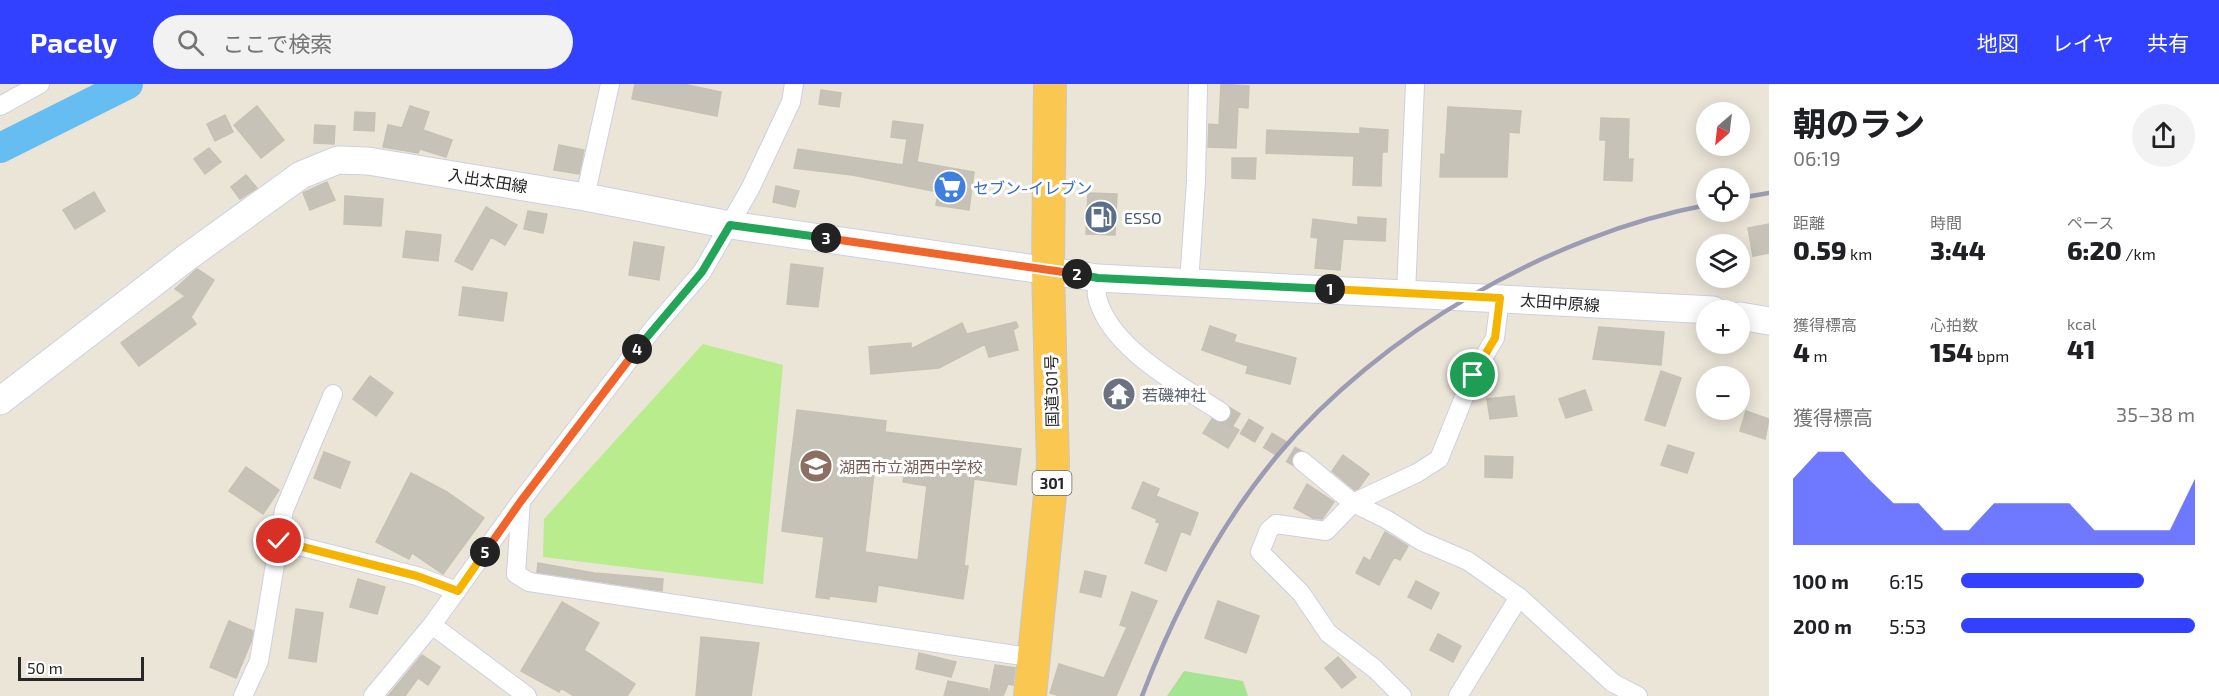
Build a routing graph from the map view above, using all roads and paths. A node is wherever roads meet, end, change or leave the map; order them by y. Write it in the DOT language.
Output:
graph roads {
  1 [pos="40,84"];
  2 [pos="610,84"];
  3 [pos="794,84"];
  4 [pos="1050,84"];
  5 [pos="1198,84"];
  6 [pos="1415,84"];
  7 [pos="0,106"];
  8 [pos="585,196"];
  9 [pos="730,225"];
  10 [pos="1048,269"];
  11 [pos="1098,278"];
  12 [pos="1189,283"];
  13 [pos="1406,293"];
  14 [pos="1500,298"];
  15 [pos="1696,309"];
  16 [pos="1750,318"];
  17 [pos="1769,321"];
  18 [pos="333,394"];
  19 [pos="0,402"];
  20 [pos="1221,412"];
  21 [pos="1302,462"];
  22 [pos="521,501"];
  23 [pos="1353,503"];
  24 [pos="279,541"];
  25 [pos="458,591"];
  26 [pos="1519,597"];
  27 [pos="432,626"];
  28 [pos="1035,658"];
  29 [pos="243,696"];
  30 [pos="373,696"];
  31 [pos="526,696"];
  32 [pos="1030,696"];
  33 [pos="1402,696"];
  34 [pos="1458,696"];
  35 [pos="1638,696"];
  1 -- 7 [label="street"];
  2 -- 8 [label="street"];
  3 -- 9 [label="street"];
  4 -- 10 [label="highway, 国道301号 / 301"];
  5 -- 12 [label="street"];
  6 -- 13 [label="street"];
  8 -- 9 [label="main road, 入出太田線"];
  8 -- 19 [label="main road, 入出太田線"];
  9 -- 10 [label="main road, 入出太田線"];
  9 -- 22 [label="street"];
  10 -- 11 [label="main road, 太田中原線"];
  10 -- 28 [label="highway, 国道301号 / 301"];
  11 -- 12 [label="main road, 太田中原線"];
  11 -- 20 [label="street"];
  12 -- 13 [label="main road, 太田中原線"];
  13 -- 14 [label="main road, 太田中原線"];
  14 -- 15 [label="main road, 太田中原線"];
  14 -- 23 [label="street"];
  16 -- 17 [label="main road"];
  18 -- 24 [label="street"];
  21 -- 23 [label="street"];
  22 -- 25 [label="street"];
  22 -- 28 [label="street"];
  23 -- 26 [label="street"];
  23 -- 33 [label="street"];
  24 -- 25 [label="street"];
  24 -- 29 [label="street"];
  25 -- 27 [label="street"];
  26 -- 34 [label="street"];
  26 -- 35 [label="street"];
  27 -- 30 [label="street"];
  27 -- 31 [label="street"];
  28 -- 32 [label="highway, 国道301号 / 301"];
}
